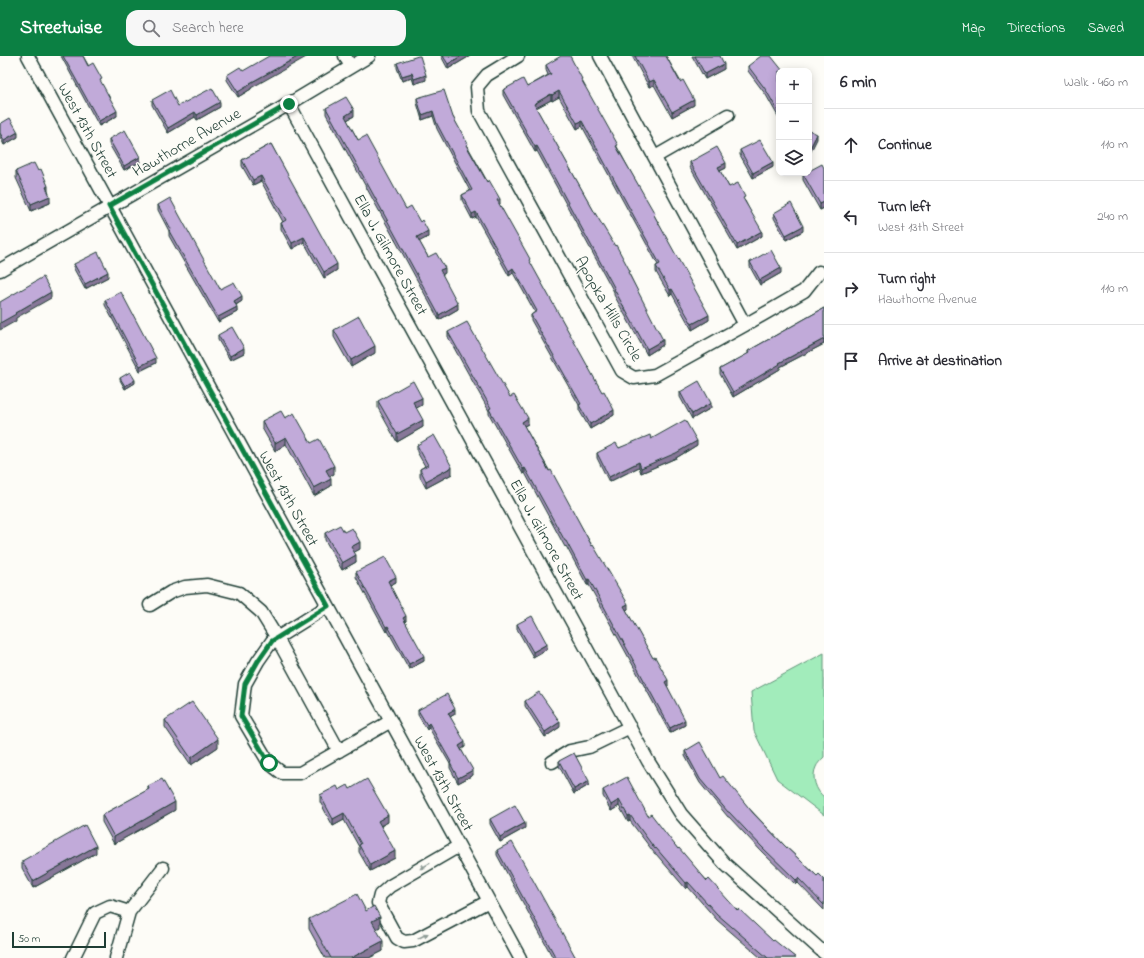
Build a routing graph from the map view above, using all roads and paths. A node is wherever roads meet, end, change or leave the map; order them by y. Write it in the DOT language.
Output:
graph roads {
  1 [pos="28,56"];
  2 [pos="345,56"];
  3 [pos="369,56"];
  4 [pos="518,56"];
  5 [pos="600,56"];
  6 [pos="503,60"];
  7 [pos="351,67"];
  8 [pos="289,104"];
  9 [pos="728,115"];
  10 [pos="655,157"];
  11 [pos="109,206"];
  12 [pos="0,270"];
  13 [pos="820,272"];
  14 [pos="745,325"];
  15 [pos="150,605"];
  16 [pos="328,606"];
  17 [pos="277,638"];
  18 [pos="391,721"];
  19 [pos="630,727"];
  20 [pos="339,751"];
  21 [pos="552,762"];
  22 [pos="459,846"];
  23 [pos="163,868"];
  24 [pos="489,901"];
  25 [pos="129,912"];
  26 [pos="824,953"];
  27 [pos="73,958"];
  28 [pos="116,958"];
  29 [pos="520,958"];
  1 -- 11 [label="street, West 13th Street"];
  2 -- 7 [label="street"];
  3 -- 7 [label="street, Hawthorne Avenue"];
  4 -- 6 [label="street, Apopka Hills Circle"];
  5 -- 10 [label="street"];
  6 -- 14 [label="street, Apopka Hills Circle"];
  7 -- 8 [label="street, Hawthorne Avenue"];
  8 -- 11 [label="street, Hawthorne Avenue"];
  8 -- 19 [label="street, Ella J. Gilmore Street"];
  9 -- 10 [label="street"];
  10 -- 14 [label="street"];
  11 -- 12 [label="street, Hawthorne Avenue"];
  11 -- 16 [label="street, West 13th Street"];
  13 -- 14 [label="street, Apopka Hills Circle"];
  15 -- 17 [label="street"];
  16 -- 17 [label="street"];
  16 -- 18 [label="street, West 13th Street"];
  17 -- 20 [label="street"];
  17 -- 20 [label="street"];
  18 -- 20 [label="street"];
  18 -- 22 [label="street, West 13th Street"];
  19 -- 21 [label="street"];
  19 -- 26 [label="street, Ella J. Gilmore Street"];
  22 -- 24 [label="street, West 13th Street"];
  22 -- 24 [label="street, one-way"];
  23 -- 25 [label="street"];
  24 -- 29 [label="street, West 13th Street"];
  25 -- 27 [label="street"];
  25 -- 28 [label="street"];
}
